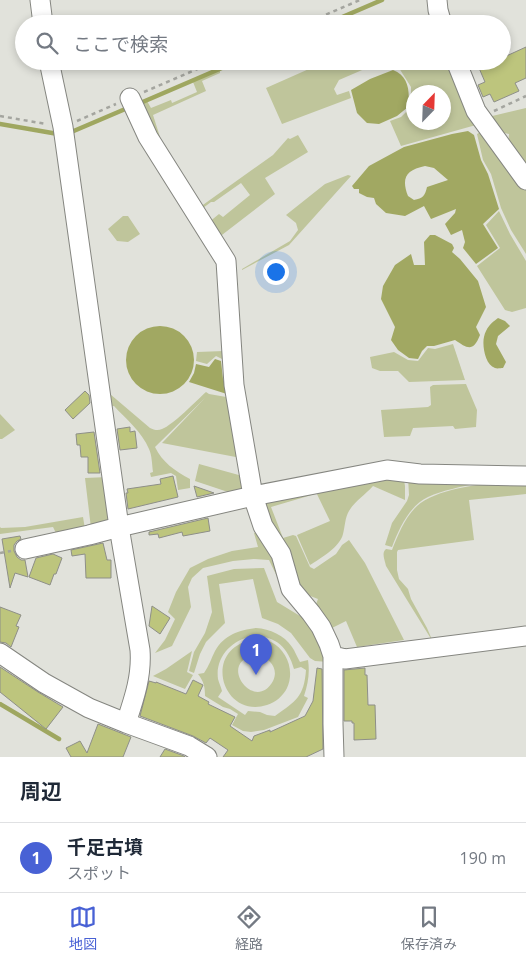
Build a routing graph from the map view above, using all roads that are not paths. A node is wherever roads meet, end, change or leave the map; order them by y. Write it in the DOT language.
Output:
graph roads {
  1 [pos="40,0"];
  2 [pos="437,0"];
  3 [pos="42,15"];
  4 [pos="439,15"];
  5 [pos="51,70"];
  6 [pos="460,70"];
  7 [pos="132,102"];
  8 [pos="526,180"];
  9 [pos="526,476"];
  10 [pos="253,496"];
  11 [pos="119,527"];
  12 [pos="25,549"];
  13 [pos="526,636"];
  14 [pos="0,653"];
  15 [pos="333,656"];
  16 [pos="126,724"];
  17 [pos="207,757"];
  18 [pos="334,757"];
  1 -- 3 [label="street"];
  2 -- 4 [label="street"];
  5 -- 11 [label="street"];
  6 -- 8 [label="street"];
  7 -- 10 [label="street"];
  9 -- 10 [label="street"];
  10 -- 11 [label="street"];
  10 -- 15 [label="street"];
  11 -- 12 [label="street"];
  11 -- 16 [label="street"];
  13 -- 15 [label="street"];
  14 -- 16 [label="street"];
  15 -- 18 [label="street"];
  16 -- 17 [label="street"];
}
